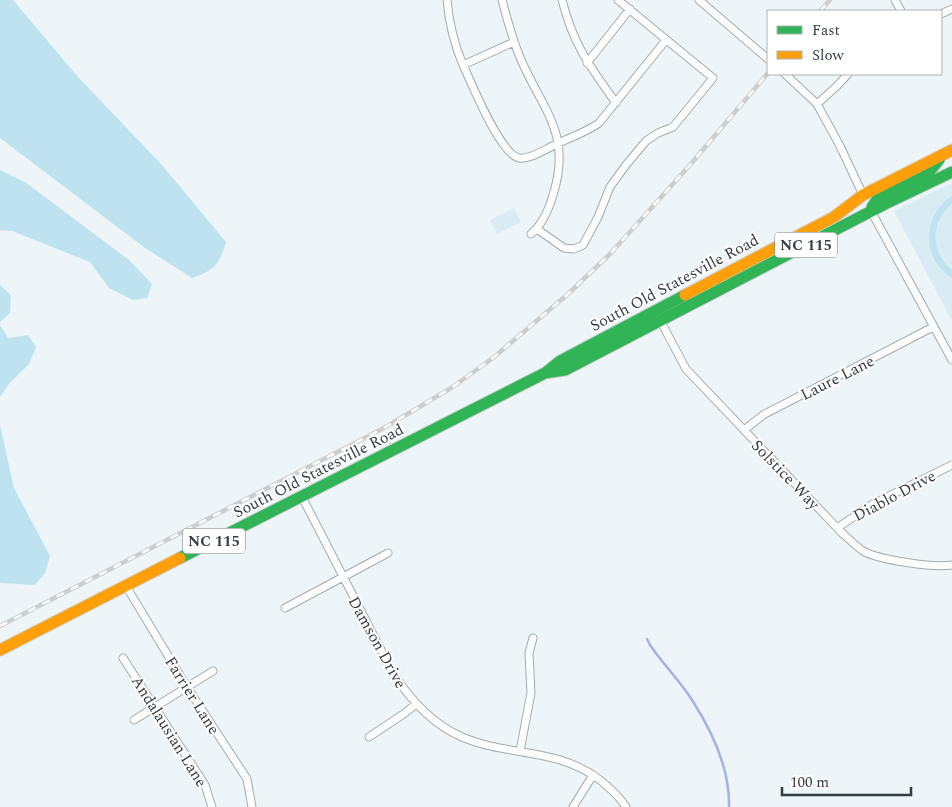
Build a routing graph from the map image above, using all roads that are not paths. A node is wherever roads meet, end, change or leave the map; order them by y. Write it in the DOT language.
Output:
graph roads {
  1 [pos="447,0"];
  2 [pos="502,0"];
  3 [pos="562,0"];
  4 [pos="618,0"];
  5 [pos="699,0"];
  6 [pos="630,9"];
  7 [pos="666,40"];
  8 [pos="514,42"];
  9 [pos="767,58"];
  10 [pos="588,63"];
  11 [pos="463,65"];
  12 [pos="786,75"];
  13 [pos="847,75"];
  14 [pos="616,103"];
  15 [pos="817,104"];
  16 [pos="559,143"];
  17 [pos="952,150"];
  18 [pos="941,156"];
  19 [pos="952,172"];
  20 [pos="863,195"];
  21 [pos="871,211"];
  22 [pos="770,264"];
  23 [pos="660,320"];
  24 [pos="933,327"];
  25 [pos="952,360"];
  26 [pos="544,373"];
  27 [pos="744,430"];
  28 [pos="952,465"];
  29 [pos="302,497"];
  30 [pos="837,528"];
  31 [pos="388,554"];
  32 [pos="952,565"];
  33 [pos="343,577"];
  34 [pos="126,586"];
  35 [pos="285,608"];
  36 [pos="533,638"];
  37 [pos="0,650"];
  38 [pos="123,658"];
  39 [pos="213,671"];
  40 [pos="188,687"];
  41 [pos="416,704"];
  42 [pos="155,708"];
  43 [pos="134,720"];
  44 [pos="370,737"];
  45 [pos="520,751"];
  46 [pos="593,775"];
  47 [pos="212,807"];
  48 [pos="252,807"];
  49 [pos="572,807"];
  50 [pos="626,807"];
  1 -- 11 [label="street"];
  2 -- 8 [label="street"];
  3 -- 10 [label="street"];
  4 -- 6 [label="street"];
  5 -- 9 [label="street"];
  6 -- 7 [label="street"];
  6 -- 10 [label="street"];
  7 -- 14 [label="street"];
  7 -- 16 [label="street"];
  8 -- 11 [label="street"];
  8 -- 16 [label="street"];
  10 -- 14 [label="street"];
  11 -- 16 [label="street"];
  12 -- 15 [label="street"];
  13 -- 15 [label="street"];
  14 -- 16 [label="street"];
  15 -- 20 [label="street"];
  17 -- 18 [label="main road, South Old Statesville Road / NC 115"];
  18 -- 20 [label="main road, South Old Statesville Road / NC 115"];
  18 -- 21 [label="main road"];
  19 -- 21 [label="main road, South Old Statesville Road / NC 115"];
  20 -- 22 [label="main road"];
  20 -- 26 [label="main road, South Old Statesville Road / NC 115"];
  21 -- 22 [label="main road, South Old Statesville Road / NC 115"];
  21 -- 24 [label="street"];
  22 -- 23 [label="main road, South Old Statesville Road / NC 115"];
  23 -- 26 [label="main road, South Old Statesville Road / NC 115"];
  23 -- 27 [label="street, Solstice Way"];
  24 -- 25 [label="street"];
  24 -- 27 [label="street, Laure Lane"];
  26 -- 29 [label="main road, South Old Statesville Road / NC 115"];
  27 -- 30 [label="street, Solstice Way"];
  28 -- 30 [label="street, Diablo Drive"];
  29 -- 33 [label="street, Damson Drive"];
  29 -- 34 [label="main road, South Old Statesville Road / NC 115"];
  30 -- 32 [label="street, Solstice Way"];
  31 -- 33 [label="street"];
  33 -- 35 [label="street"];
  33 -- 41 [label="street, Damson Drive"];
  34 -- 37 [label="main road, South Old Statesville Road / NC 115"];
  34 -- 40 [label="street, Farrier Lane"];
  36 -- 45 [label="street"];
  38 -- 42 [label="street, Andalausian Lane"];
  39 -- 40 [label="street"];
  40 -- 42 [label="street"];
  40 -- 48 [label="street, Farrier Lane"];
  41 -- 44 [label="street"];
  41 -- 45 [label="street, Damson Drive"];
  42 -- 43 [label="street"];
  42 -- 47 [label="street, Andalausian Lane"];
  45 -- 46 [label="street, Damson Drive"];
  46 -- 49 [label="street"];
  46 -- 50 [label="street, Damson Drive"];
}
